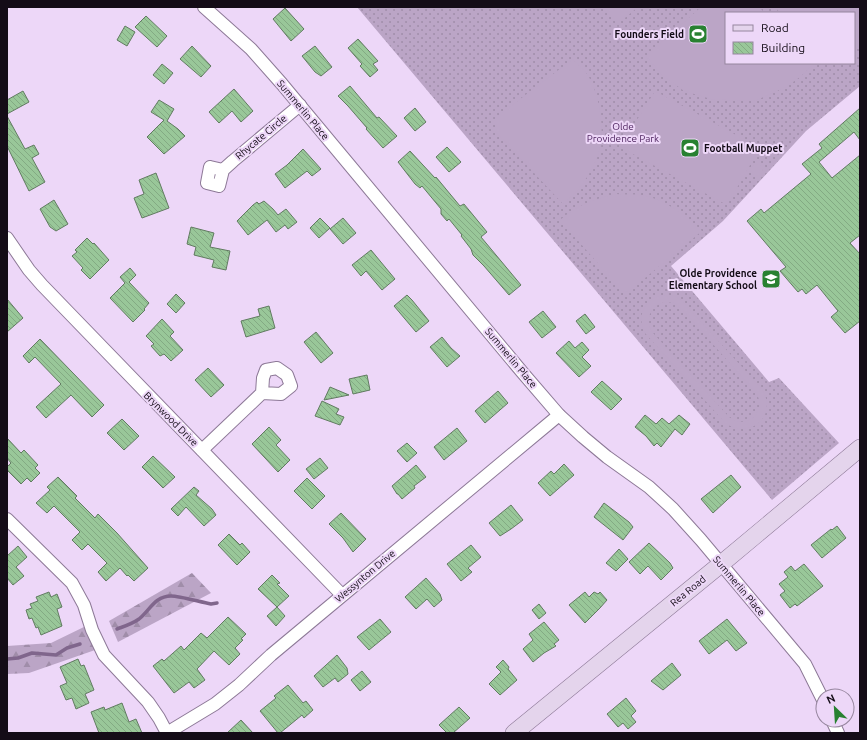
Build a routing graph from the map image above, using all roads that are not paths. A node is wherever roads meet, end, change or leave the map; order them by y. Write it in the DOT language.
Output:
graph roads {
  1 [pos="204,7"];
  2 [pos="300,106"];
  3 [pos="223,170"];
  4 [pos="7,238"];
  5 [pos="262,393"];
  6 [pos="559,415"];
  7 [pos="860,448"];
  8 [pos="202,450"];
  9 [pos="7,519"];
  10 [pos="721,564"];
  11 [pos="342,595"];
  12 [pos="817,688"];
  13 [pos="167,733"];
  14 [pos="514,733"];
  1 -- 2 [label="street, Summerlin Place"];
  2 -- 3 [label="street, Rhycate Circle"];
  2 -- 6 [label="street, Summerlin Place"];
  4 -- 8 [label="street, Brynwood Drive"];
  5 -- 8 [label="street"];
  6 -- 10 [label="street, Summerlin Place"];
  6 -- 11 [label="street, Wessynton Drive"];
  7 -- 10 [label="main road, Rea Road"];
  8 -- 11 [label="street, Brynwood Drive"];
  9 -- 13 [label="street"];
  10 -- 12 [label="street, Summerlin Place"];
  10 -- 14 [label="main road, Rea Road"];
  11 -- 13 [label="street, Wessynton Drive"];
}
